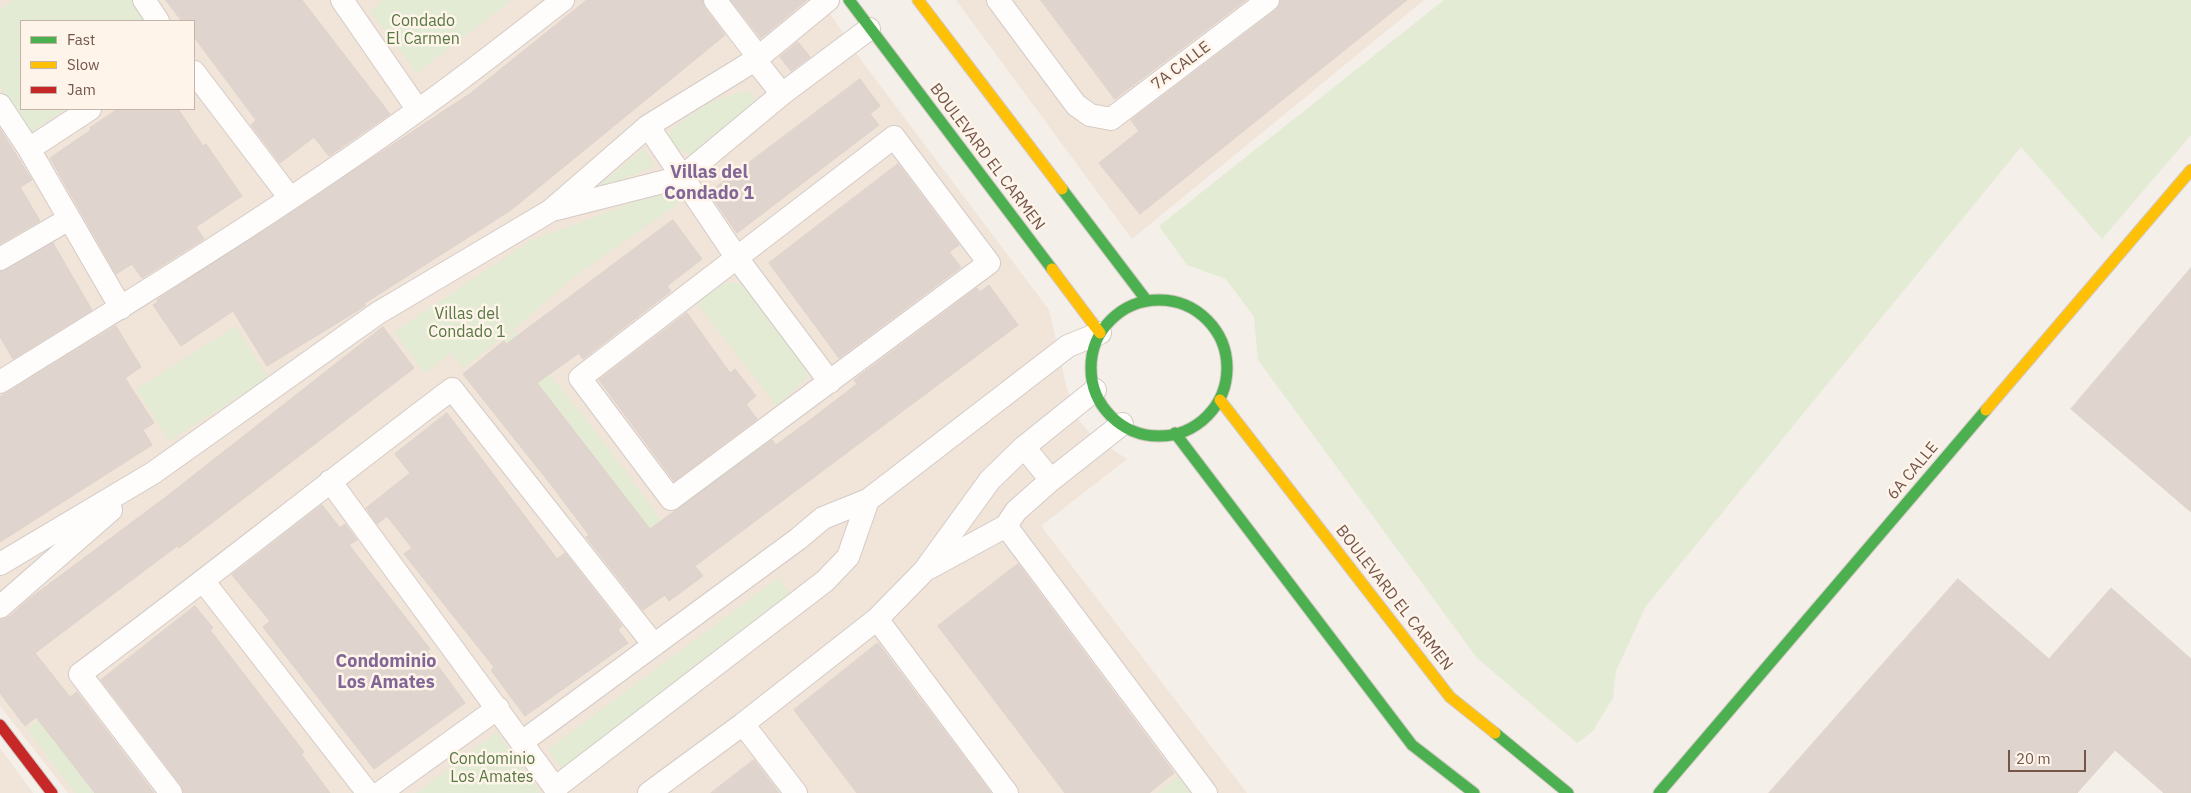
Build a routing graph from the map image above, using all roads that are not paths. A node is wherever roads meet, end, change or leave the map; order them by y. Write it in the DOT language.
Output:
graph roads {
  1 [pos="144,0"];
  2 [pos="342,0"];
  3 [pos="563,0"];
  4 [pos="715,0"];
  5 [pos="828,0"];
  6 [pos="850,0"];
  7 [pos="918,0"];
  8 [pos="998,0"];
  9 [pos="1268,0"];
  10 [pos="157,20"];
  11 [pos="870,29"];
  12 [pos="757,59"];
  13 [pos="195,73"];
  14 [pos="782,94"];
  15 [pos="0,105"];
  16 [pos="88,110"];
  17 [pos="418,110"];
  18 [pos="648,126"];
  19 [pos="29,149"];
  20 [pos="2191,170"];
  21 [pos="682,177"];
  22 [pos="290,198"];
  23 [pos="550,211"];
  24 [pos="69,218"];
  25 [pos="737,258"];
  26 [pos="0,259"];
  27 [pos="1147,301"];
  28 [pos="121,308"];
  29 [pos="1100,333"];
  30 [pos="0,382"];
  31 [pos="830,382"];
  32 [pos="1095,390"];
  33 [pos="1220,400"];
  34 [pos="1122,424"];
  35 [pos="1175,433"];
  36 [pos="1024,447"];
  37 [pos="153,473"];
  38 [pos="1051,480"];
  39 [pos="330,481"];
  40 [pos="868,500"];
  41 [pos="1006,526"];
  42 [pos="0,564"];
  43 [pos="924,571"];
  44 [pos="204,582"];
  45 [pos="0,606"];
  46 [pos="877,619"];
  47 [pos="654,645"];
  48 [pos="498,708"];
  49 [pos="743,724"];
  50 [pos="0,725"];
  51 [pos="522,742"];
  52 [pos="52,793"];
  53 [pos="171,793"];
  54 [pos="368,793"];
  55 [pos="380,793"];
  56 [pos="649,793"];
  57 [pos="796,793"];
  58 [pos="1007,793"];
  59 [pos="1206,793"];
  60 [pos="1474,793"];
  61 [pos="1568,793"];
  62 [pos="1659,793"];
  1 -- 10 [label="street"];
  2 -- 17 [label="street"];
  3 -- 17 [label="street"];
  4 -- 12 [label="street"];
  5 -- 12 [label="street"];
  6 -- 11 [label="main road, BOULEVARD EL CARMEN"];
  7 -- 27 [label="main road"];
  8 -- 9 [label="street, 7A CALLE"];
  11 -- 14 [label="street"];
  11 -- 29 [label="main road, BOULEVARD EL CARMEN"];
  12 -- 14 [label="street"];
  12 -- 18 [label="street"];
  13 -- 22 [label="street"];
  14 -- 21 [label="street"];
  15 -- 19 [label="street"];
  16 -- 19 [label="street"];
  17 -- 22 [label="street"];
  18 -- 21 [label="street"];
  18 -- 23 [label="street"];
  19 -- 24 [label="street"];
  20 -- 62 [label="main road, 6A CALLE"];
  21 -- 23 [label="street"];
  21 -- 25 [label="street"];
  22 -- 28 [label="street"];
  23 -- 37 [label="street"];
  24 -- 26 [label="street"];
  24 -- 28 [label="street"];
  25 -- 31 [label="street"];
  25 -- 31 [label="street"];
  25 -- 31 [label="street"];
  27 -- 29 [label="main road"];
  27 -- 33 [label="main road"];
  28 -- 30 [label="street"];
  29 -- 32 [label="main road"];
  29 -- 40 [label="street"];
  32 -- 34 [label="main road"];
  32 -- 36 [label="street"];
  33 -- 35 [label="main road"];
  33 -- 61 [label="main road, BOULEVARD EL CARMEN"];
  34 -- 35 [label="main road"];
  34 -- 38 [label="street"];
  35 -- 60 [label="main road"];
  36 -- 38 [label="street"];
  36 -- 43 [label="street"];
  37 -- 42 [label="street"];
  37 -- 45 [label="street"];
  38 -- 41 [label="street"];
  39 -- 44 [label="street"];
  39 -- 47 [label="street"];
  39 -- 48 [label="street"];
  40 -- 47 [label="street"];
  40 -- 51 [label="street"];
  41 -- 43 [label="street"];
  41 -- 59 [label="street"];
  43 -- 46 [label="street"];
  44 -- 53 [label="street"];
  44 -- 54 [label="street"];
  46 -- 49 [label="street"];
  46 -- 58 [label="street"];
  47 -- 51 [label="street"];
  48 -- 51 [label="street"];
  48 -- 55 [label="street"];
  49 -- 56 [label="street"];
  49 -- 57 [label="street"];
  50 -- 52 [label="main road"];
}
